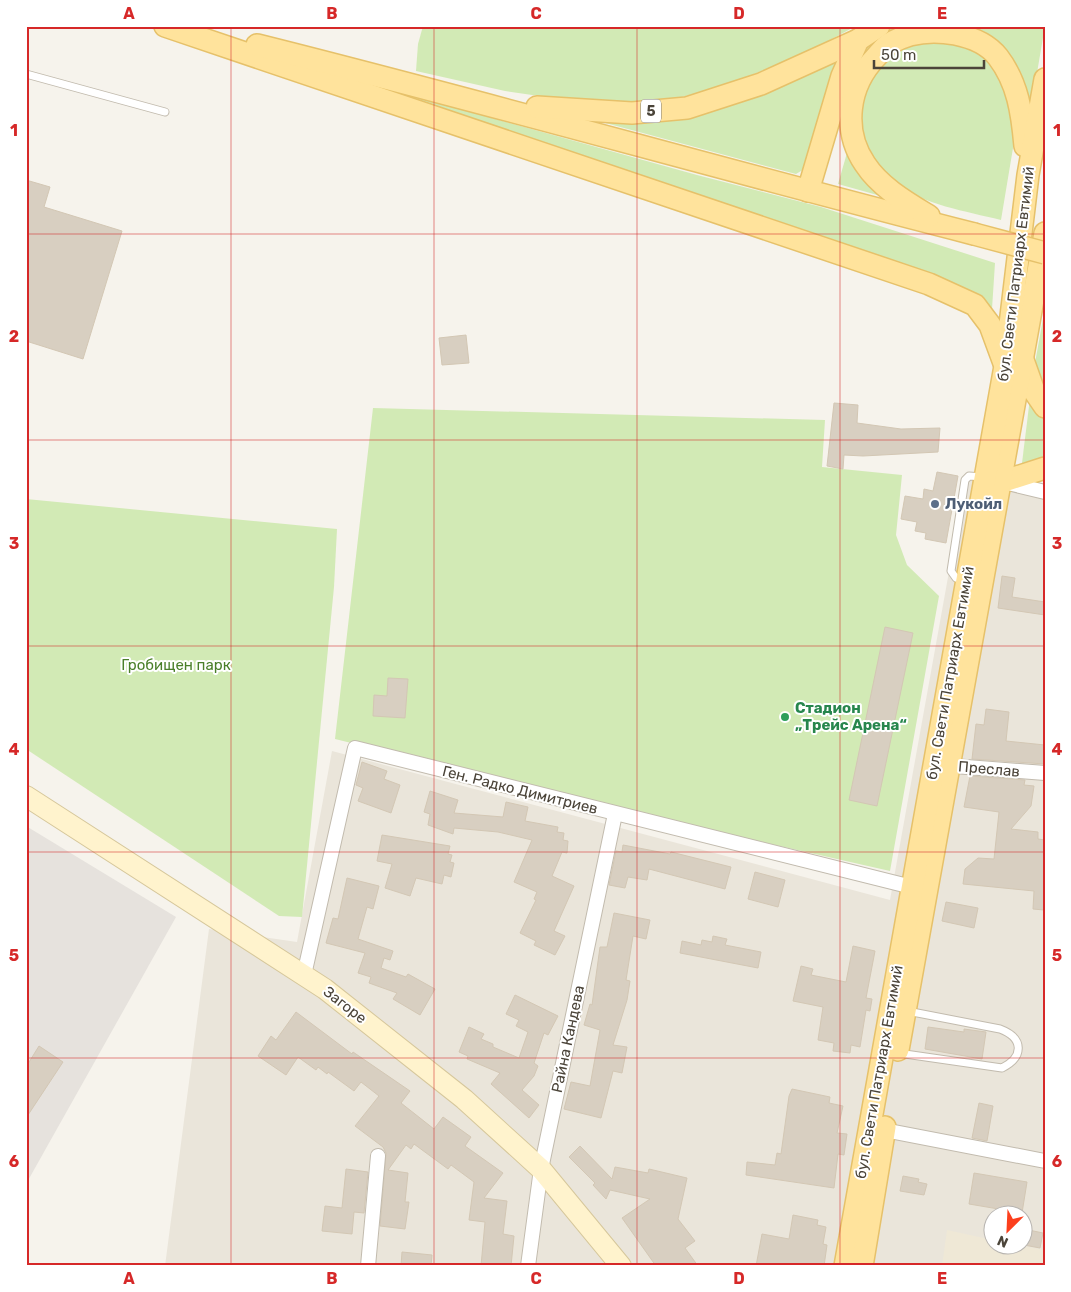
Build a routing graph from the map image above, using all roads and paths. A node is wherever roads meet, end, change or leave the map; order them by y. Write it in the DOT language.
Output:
graph roads {
  1 [pos="165,26"];
  2 [pos="184,26"];
  3 [pos="879,26"];
  4 [pos="858,40"];
  5 [pos="26,74"];
  6 [pos="1045,79"];
  7 [pos="433,89"];
  8 [pos="165,112"];
  9 [pos="1028,175"];
  10 [pos="808,192"];
  11 [pos="964,232"];
  12 [pos="1045,233"];
  13 [pos="1045,252"];
  14 [pos="1014,362"];
  15 [pos="1045,407"];
  16 [pos="1045,468"];
  17 [pos="993,480"];
  18 [pos="1045,492"];
  19 [pos="975,583"];
  20 [pos="942,765"];
  21 [pos="1045,774"];
  22 [pos="26,796"];
  23 [pos="615,814"];
  24 [pos="912,887"];
  25 [pos="304,975"];
  26 [pos="906,1010"];
  27 [pos="898,1053"];
  28 [pos="884,1130"];
  29 [pos="378,1156"];
  30 [pos="1045,1161"];
  31 [pos="541,1169"];
  32 [pos="368,1266"];
  33 [pos="528,1266"];
  34 [pos="621,1266"];
  35 [pos="845,1266"];
  36 [pos="862,1266"];
  1 -- 14 [label="main road"];
  2 -- 7 [label="main road, 5"];
  3 -- 4 [label="main road, 5"];
  4 -- 7 [label="main road, 5"];
  4 -- 10 [label="main road"];
  5 -- 8 [label="lane"];
  6 -- 9 [label="main road, бул. Свети Патриарх Евтимий"];
  7 -- 10 [label="main road, 5"];
  9 -- 11 [label="main road"];
  9 -- 14 [label="main road, бул. Свети Патриарх Евтимий"];
  10 -- 11 [label="main road, 5"];
  11 -- 13 [label="main road, 5, bridge"];
  12 -- 14 [label="main road, бул. Свети Патриарх Евтимий"];
  14 -- 15 [label="main road"];
  14 -- 17 [label="main road, бул. Свети Патриарх Евтимий"];
  16 -- 17 [label="main road"];
  17 -- 18 [label="street"];
  17 -- 19 [label="main road, бул. Свети Патриарх Евтимий"];
  17 -- 19 [label="lane"];
  19 -- 20 [label="main road, бул. Свети Патриарх Евтимий"];
  20 -- 21 [label="street, Преслав"];
  20 -- 24 [label="main road, бул. Свети Патриарх Евтимий"];
  20 -- 26 [label="main road, бул. Свети Патриарх Евтимий"];
  22 -- 25 [label="street, Загоре"];
  23 -- 24 [label="street, Ген. Радко Димитриев"];
  23 -- 25 [label="street, Ген. Радко Димитриев"];
  23 -- 31 [label="street, Райна Кандева"];
  24 -- 35 [label="main road, бул. Свети Патриарх Евтимий"];
  25 -- 31 [label="street, Загоре"];
  26 -- 27 [label="main road, бул. Свети Патриарх Евтимий"];
  26 -- 27 [label="lane"];
  27 -- 28 [label="main road, бул. Свети Патриарх Евтимий"];
  28 -- 30 [label="street"];
  28 -- 36 [label="main road, бул. Свети Патриарх Евтимий"];
  29 -- 32 [label="street"];
  31 -- 33 [label="street, Райна Кандева"];
  31 -- 34 [label="street, Загоре"];
}
